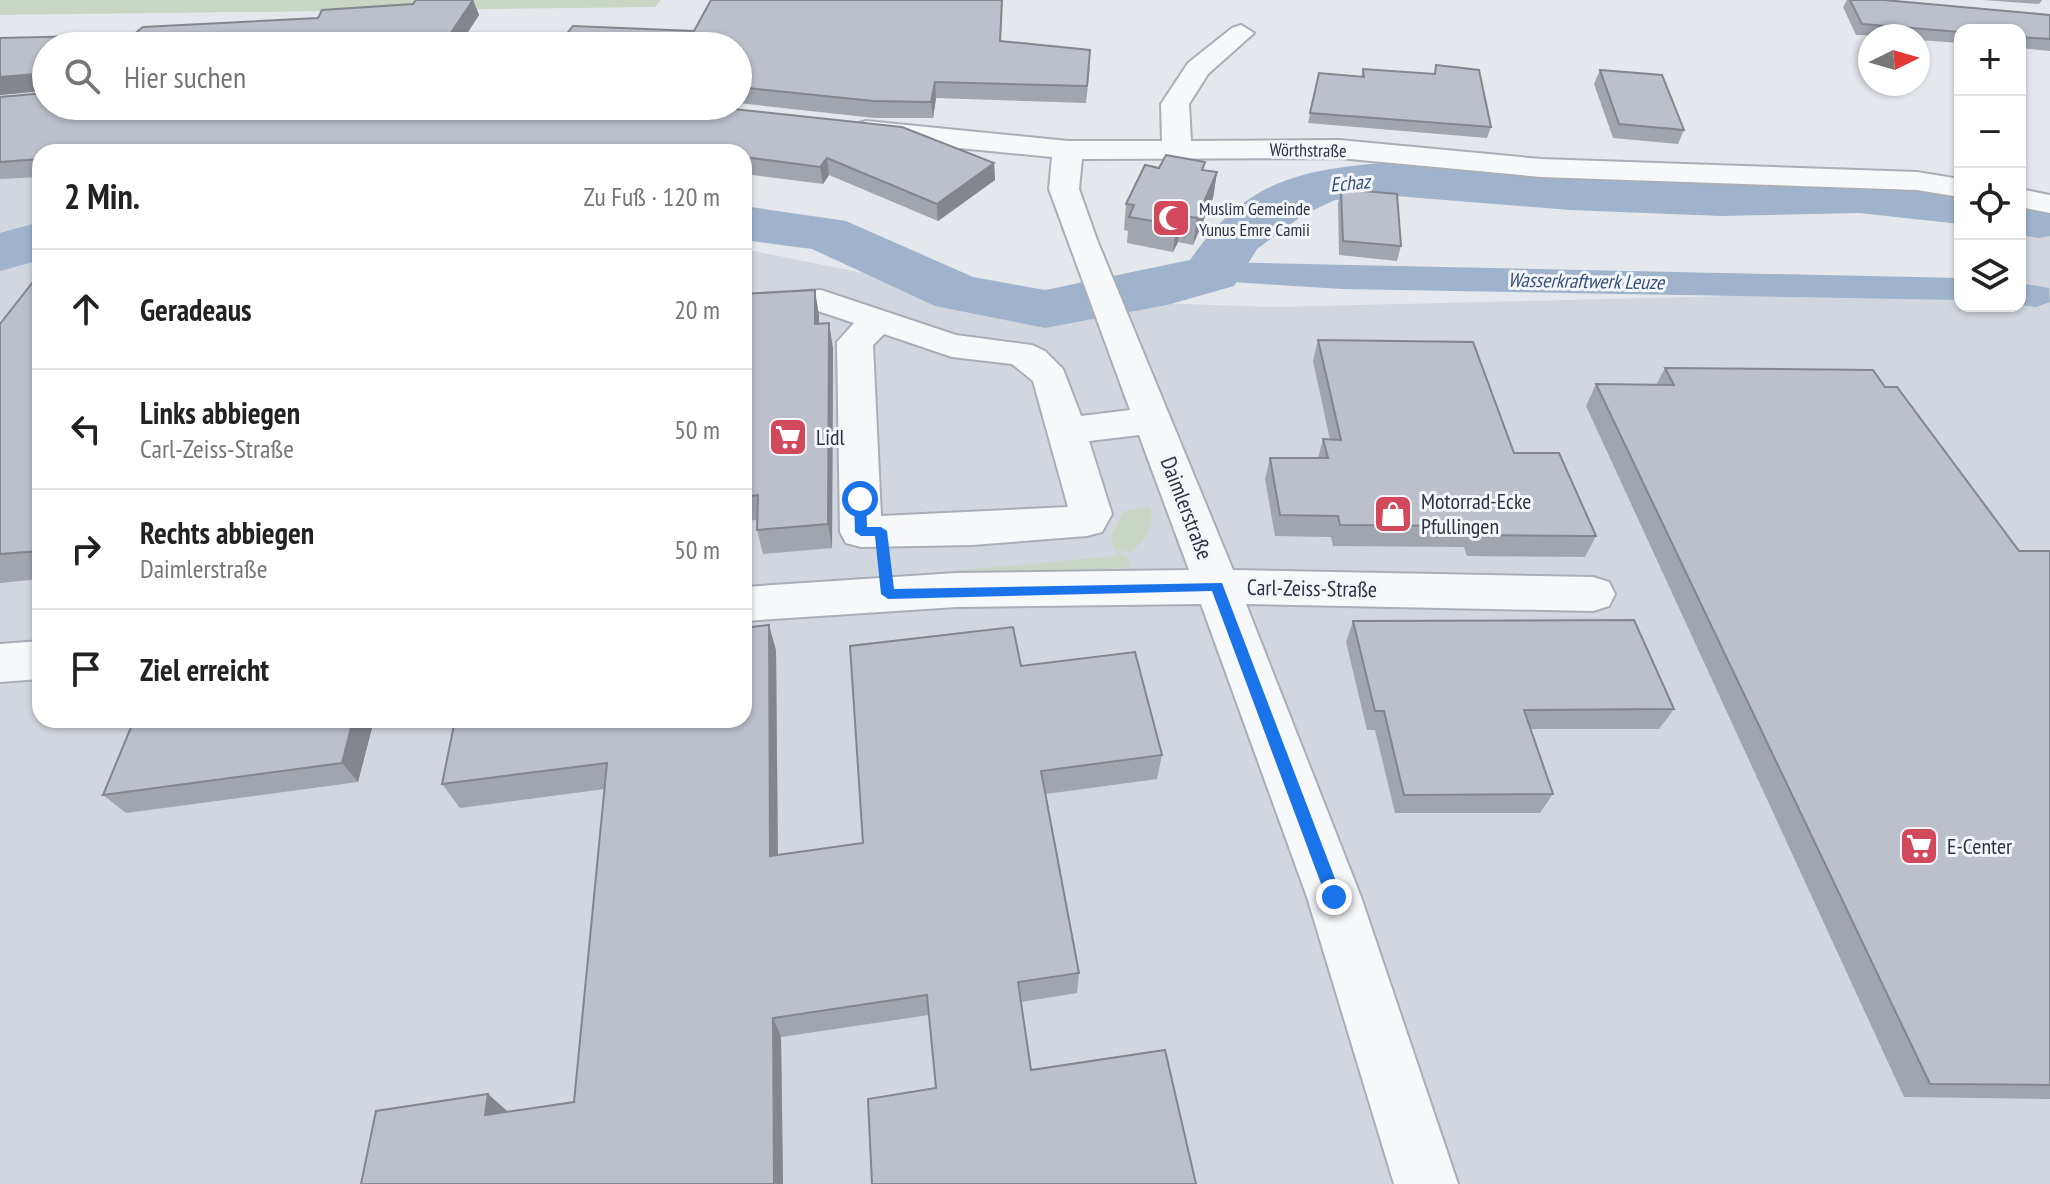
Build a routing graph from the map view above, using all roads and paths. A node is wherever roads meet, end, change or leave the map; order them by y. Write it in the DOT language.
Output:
graph roads {
  1 [pos="1241,33"];
  2 [pos="844,127"];
  3 [pos="1068,150"];
  4 [pos="1177,150"];
  5 [pos="1954,187"];
  6 [pos="2026,199"];
  7 [pos="2050,204"];
  8 [pos="752,304"];
  9 [pos="878,320"];
  10 [pos="1153,420"];
  11 [pos="1066,431"];
  12 [pos="881,531"];
  13 [pos="1217,586"];
  14 [pos="888,594"];
  15 [pos="1593,594"];
  16 [pos="752,603"];
  17 [pos="32,661"];
  18 [pos="0,663"];
  19 [pos="1426,1184"];
  1 -- 4 [label="street"];
  2 -- 3 [label="street, Wörthstraße"];
  3 -- 4 [label="street, Wörthstraße"];
  3 -- 10 [label="street, Daimlerstraße"];
  4 -- 5 [label="street, Wörthstraße"];
  6 -- 7 [label="street"];
  8 -- 9 [label="street"];
  9 -- 11 [label="street"];
  9 -- 12 [label="street"];
  10 -- 11 [label="street"];
  10 -- 13 [label="street, Daimlerstraße"];
  11 -- 12 [label="street"];
  12 -- 14 [label="street"];
  13 -- 14 [label="street, Carl-Zeiss-Straße"];
  13 -- 15 [label="street, Carl-Zeiss-Straße"];
  13 -- 19 [label="street, Daimlerstraße"];
  14 -- 16 [label="street, Carl-Zeiss-Straße"];
  17 -- 18 [label="street"];
}
